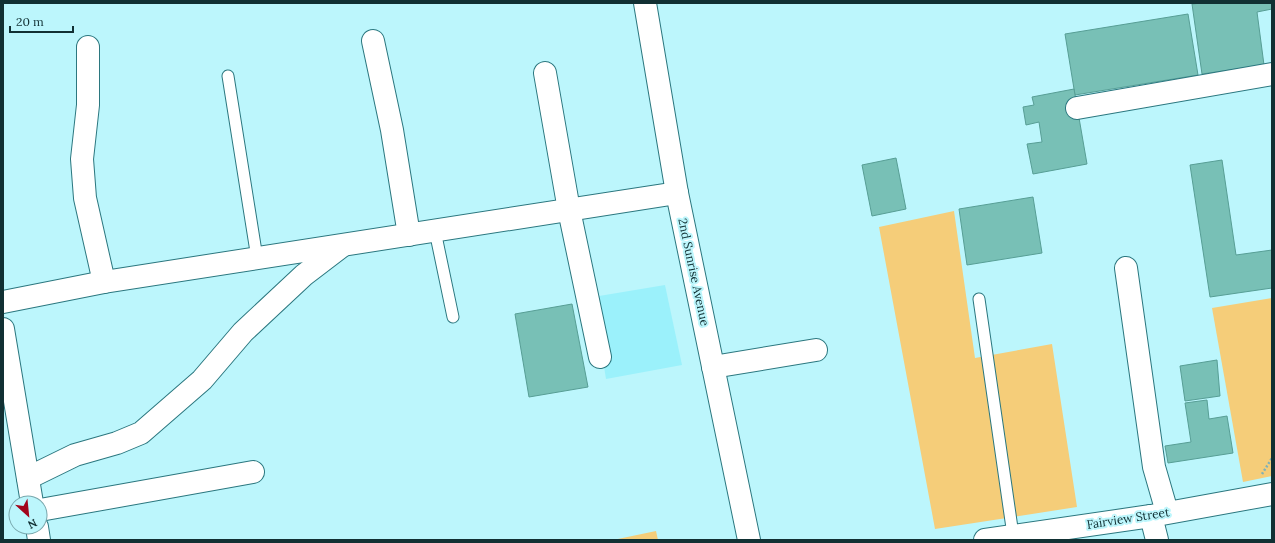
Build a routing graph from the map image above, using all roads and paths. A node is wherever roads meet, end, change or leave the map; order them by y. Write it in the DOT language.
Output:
graph roads {
  1 [pos="645,3"];
  2 [pos="373,41"];
  3 [pos="88,47"];
  4 [pos="544,73"];
  5 [pos="1272,74"];
  6 [pos="228,76"];
  7 [pos="1077,108"];
  8 [pos="677,193"];
  9 [pos="569,210"];
  10 [pos="435,231"];
  11 [pos="409,235"];
  12 [pos="343,245"];
  13 [pos="258,258"];
  14 [pos="1126,268"];
  15 [pos="104,282"];
  16 [pos="979,299"];
  17 [pos="3,302"];
  18 [pos="453,317"];
  19 [pos="3,329"];
  20 [pos="816,350"];
  21 [pos="600,357"];
  22 [pos="713,367"];
  23 [pos="253,472"];
  24 [pos="28,478"];
  25 [pos="1272,494"];
  26 [pos="31,495"];
  27 [pos="48,509"];
  28 [pos="1159,514"];
  29 [pos="1013,537"];
  30 [pos="749,540"];
  31 [pos="984,540"];
  32 [pos="1157,540"];
  1 -- 8 [label="street, 2nd Sunrise Avenue"];
  2 -- 11 [label="street"];
  3 -- 15 [label="street"];
  4 -- 9 [label="street"];
  5 -- 7 [label="street"];
  6 -- 13 [label="lane"];
  8 -- 9 [label="street"];
  8 -- 22 [label="street, 2nd Sunrise Avenue"];
  9 -- 10 [label="street"];
  9 -- 21 [label="street"];
  10 -- 11 [label="street"];
  10 -- 18 [label="lane"];
  11 -- 12 [label="street"];
  12 -- 13 [label="street"];
  12 -- 24 [label="street"];
  13 -- 15 [label="street"];
  14 -- 28 [label="street"];
  15 -- 17 [label="street"];
  16 -- 29 [label="lane"];
  19 -- 24 [label="street"];
  20 -- 22 [label="street"];
  22 -- 30 [label="street, 2nd Sunrise Avenue"];
  23 -- 27 [label="street"];
  24 -- 26 [label="street"];
  25 -- 28 [label="street, Fairview Street"];
  28 -- 29 [label="street, Fairview Street"];
  28 -- 32 [label="street"];
  29 -- 31 [label="street, Fairview Street"];
}
